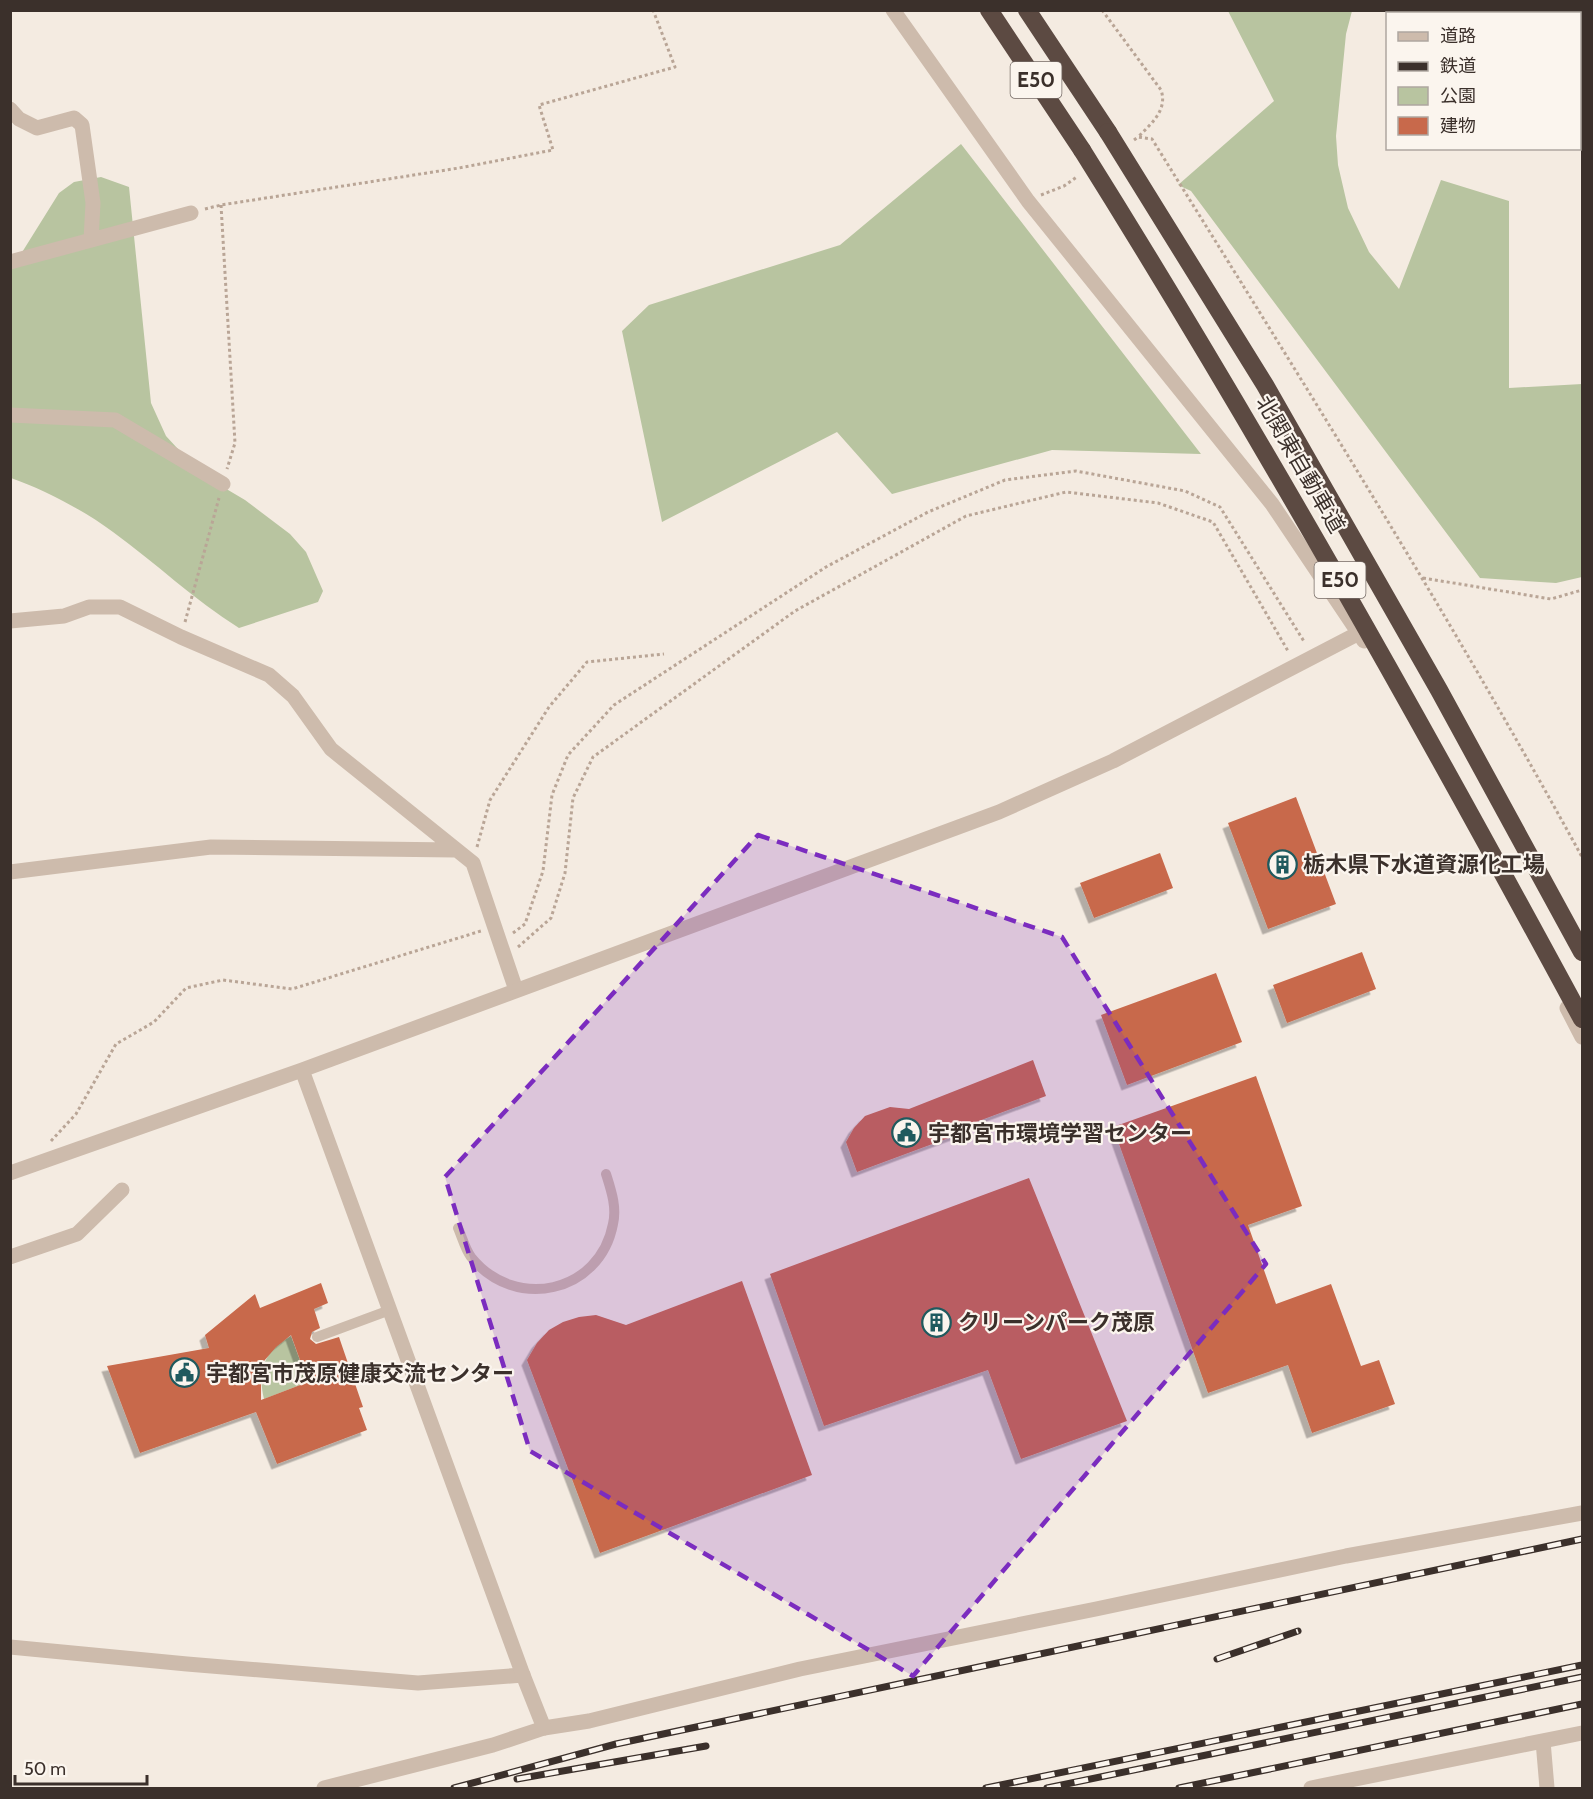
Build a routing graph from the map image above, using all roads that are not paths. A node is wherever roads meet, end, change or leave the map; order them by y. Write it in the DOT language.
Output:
graph roads {
  1 [pos="893,10"];
  2 [pos="989,10"];
  3 [pos="1027,10"];
  4 [pos="10,109"];
  5 [pos="191,213"];
  6 [pos="91,240"];
  7 [pos="10,262"];
  8 [pos="10,415"];
  9 [pos="223,484"];
  10 [pos="10,621"];
  11 [pos="1359,633"];
  12 [pos="455,850"];
  13 [pos="10,872"];
  14 [pos="1582,952"];
  15 [pos="516,990"];
  16 [pos="1582,1019"];
  17 [pos="1582,1037"];
  18 [pos="302,1070"];
  19 [pos="10,1173"];
  20 [pos="606,1174"];
  21 [pos="122,1190"];
  22 [pos="458,1228"];
  23 [pos="10,1257"];
  24 [pos="390,1310"];
  25 [pos="317,1337"];
  26 [pos="1582,1513"];
  27 [pos="10,1647"];
  28 [pos="523,1675"];
  29 [pos="544,1728"];
  30 [pos="1582,1733"];
  31 [pos="1543,1741"];
  32 [pos="1376,1782"];
  33 [pos="324,1788"];
  34 [pos="1311,1788"];
  35 [pos="1547,1788"];
  1 -- 11 [label="street"];
  2 -- 16 [label="highway, 北関東自動車道 / E50, bridge"];
  3 -- 14 [label="highway, 北関東自動車道 / E50, bridge"];
  4 -- 6 [label="street"];
  5 -- 6 [label="street"];
  6 -- 7 [label="street"];
  8 -- 9 [label="street"];
  10 -- 12 [label="street"];
  11 -- 15 [label="street"];
  11 -- 17 [label="street"];
  12 -- 13 [label="street"];
  12 -- 15 [label="street"];
  15 -- 18 [label="street"];
  18 -- 19 [label="street"];
  18 -- 24 [label="street"];
  20 -- 22 [label="lane"];
  21 -- 23 [label="street"];
  24 -- 25 [label="lane"];
  24 -- 28 [label="street"];
  26 -- 29 [label="street"];
  27 -- 28 [label="street"];
  28 -- 29 [label="street"];
  29 -- 33 [label="street"];
  30 -- 31 [label="street"];
  31 -- 32 [label="street"];
  31 -- 35 [label="street"];
  32 -- 34 [label="street"];
}
